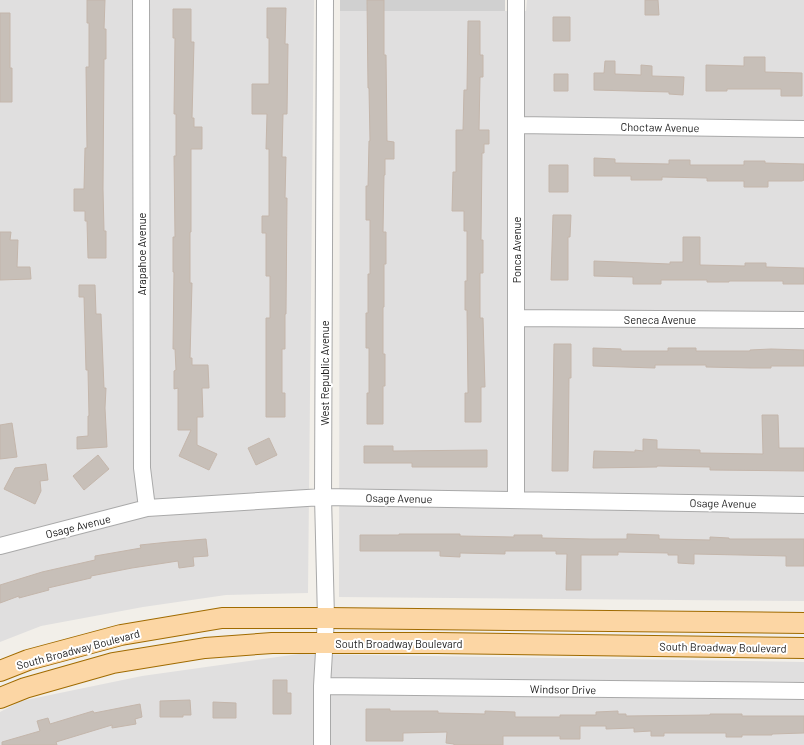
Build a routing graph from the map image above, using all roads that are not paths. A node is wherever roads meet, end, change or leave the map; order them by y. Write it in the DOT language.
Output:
graph roads {
  1 [pos="141,0"];
  2 [pos="325,0"];
  3 [pos="516,0"];
  4 [pos="517,126"];
  5 [pos="804,129"];
  6 [pos="516,318"];
  7 [pos="804,320"];
  8 [pos="324,497"];
  9 [pos="516,499"];
  10 [pos="804,505"];
  11 [pos="147,508"];
  12 [pos="0,546"];
  13 [pos="326,618"];
  14 [pos="804,623"];
  15 [pos="325,643"];
  16 [pos="804,648"];
  17 [pos="0,671"];
  18 [pos="322,686"];
  19 [pos="804,691"];
  20 [pos="0,698"];
  21 [pos="322,745"];
  1 -- 11 [label="street, Arapahoe Avenue"];
  2 -- 8 [label="street, West Republic Avenue"];
  3 -- 4 [label="street, Ponca Avenue"];
  4 -- 5 [label="street, Choctaw Avenue"];
  4 -- 6 [label="street, Ponca Avenue"];
  6 -- 7 [label="street, Seneca Avenue"];
  6 -- 9 [label="street, Ponca Avenue"];
  8 -- 9 [label="street, Osage Avenue"];
  8 -- 11 [label="street, Osage Avenue"];
  8 -- 13 [label="street, West Republic Avenue"];
  9 -- 10 [label="street, Osage Avenue"];
  11 -- 12 [label="street, Osage Avenue"];
  13 -- 14 [label="main road, South Broadway Boulevard"];
  13 -- 15 [label="street, West Republic Avenue"];
  13 -- 17 [label="main road, South Broadway Boulevard"];
  15 -- 16 [label="main road, South Broadway Boulevard"];
  15 -- 18 [label="street, West Republic Avenue"];
  15 -- 20 [label="main road, South Broadway Boulevard"];
  18 -- 19 [label="street, Windsor Drive"];
  18 -- 21 [label="street, West Republic Avenue"];
}
